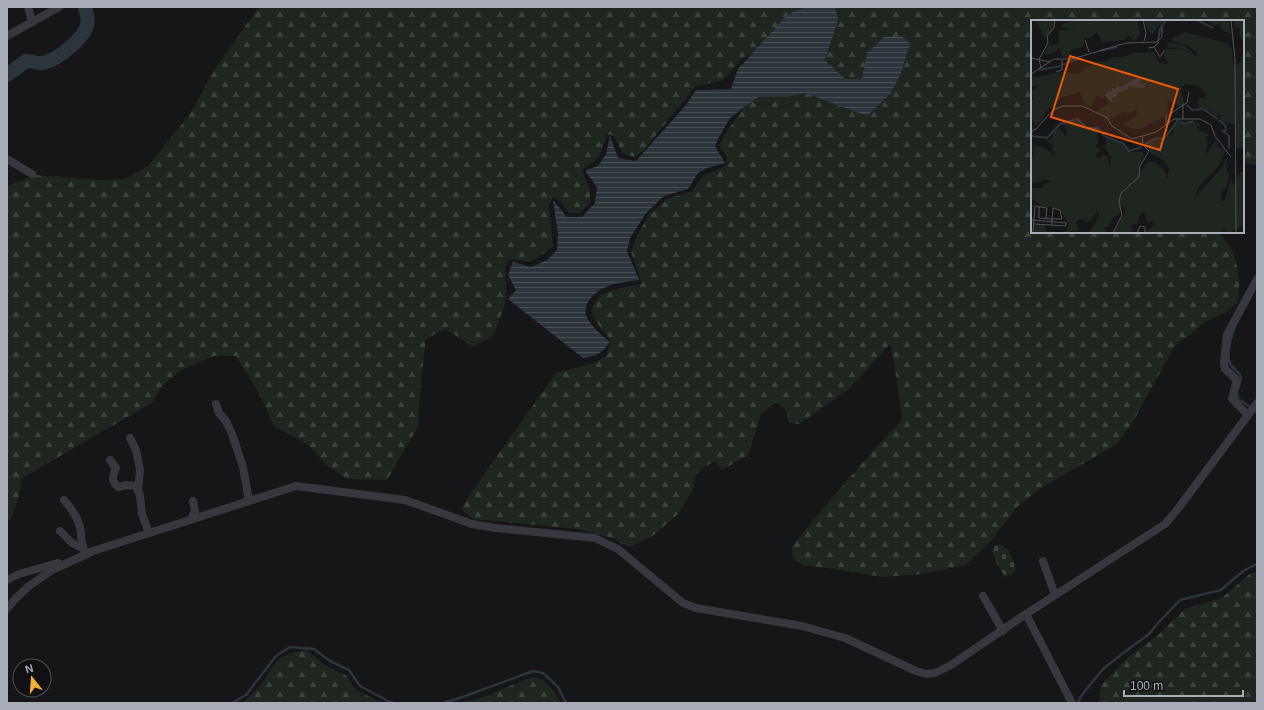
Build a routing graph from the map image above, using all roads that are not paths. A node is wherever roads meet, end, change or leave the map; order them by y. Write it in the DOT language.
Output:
graph roads {
  1 [pos="28,7"];
  2 [pos="59,7"];
  3 [pos="32,22"];
  4 [pos="7,36"];
  5 [pos="7,159"];
  6 [pos="32,174"];
  7 [pos="1257,279"];
  8 [pos="1257,403"];
  9 [pos="216,404"];
  10 [pos="1248,415"];
  11 [pos="130,438"];
  12 [pos="110,460"];
  13 [pos="138,491"];
  14 [pos="64,500"];
  15 [pos="249,500"];
  16 [pos="193,501"];
  17 [pos="191,519"];
  18 [pos="60,531"];
  19 [pos="149,533"];
  20 [pos="85,551"];
  21 [pos="1043,561"];
  22 [pos="7,580"];
  23 [pos="1056,595"];
  24 [pos="983,596"];
  25 [pos="7,609"];
  26 [pos="1026,614"];
  27 [pos="1003,631"];
  28 [pos="1072,703"];
  1 -- 3 [label="street"];
  2 -- 3 [label="street"];
  3 -- 4 [label="street"];
  5 -- 6 [label="street"];
  7 -- 10 [label="street"];
  8 -- 10 [label="street"];
  9 -- 15 [label="street"];
  10 -- 23 [label="street"];
  11 -- 13 [label="street"];
  12 -- 13 [label="street"];
  13 -- 19 [label="street"];
  14 -- 20 [label="street"];
  15 -- 17 [label="street"];
  15 -- 27 [label="street"];
  16 -- 17 [label="street"];
  17 -- 19 [label="street"];
  18 -- 20 [label="street"];
  19 -- 20 [label="street"];
  20 -- 22 [label="street"];
  20 -- 25 [label="street"];
  21 -- 23 [label="street"];
  23 -- 26 [label="street"];
  24 -- 27 [label="street"];
  26 -- 27 [label="street"];
  26 -- 28 [label="street"];
}
